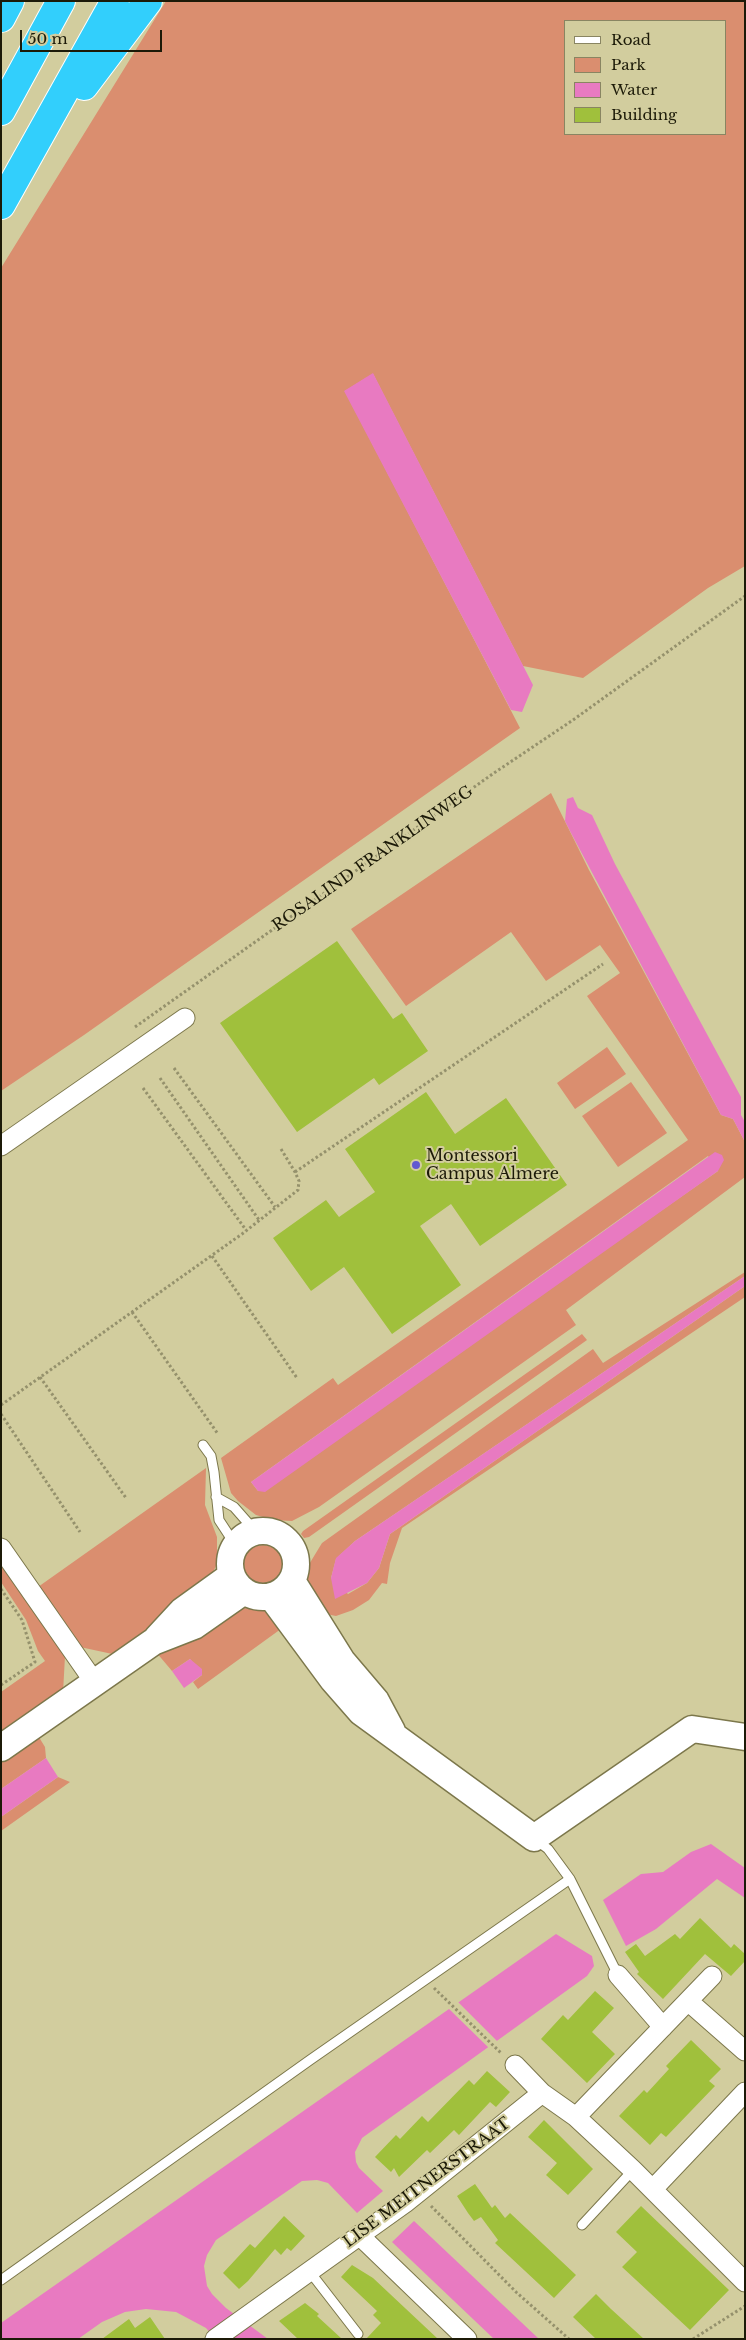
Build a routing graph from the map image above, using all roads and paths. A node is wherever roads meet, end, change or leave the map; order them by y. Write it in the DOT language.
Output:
graph roads {
  1 [pos="10,1"];
  2 [pos="61,1"];
  3 [pos="115,1"];
  4 [pos="148,1"];
  5 [pos="1,18"];
  6 [pos="1,111"];
  7 [pos="34,149"];
  8 [pos="1,205"];
  9 [pos="745,596"];
  10 [pos="603,964"];
  11 [pos="185,1018"];
  12 [pos="130,1031"];
  13 [pos="174,1068"];
  14 [pos="160,1078"];
  15 [pos="143,1088"];
  16 [pos="1,1146"];
  17 [pos="281,1149"];
  18 [pos="295,1172"];
  19 [pos="275,1207"];
  20 [pos="259,1220"];
  21 [pos="246,1230"];
  22 [pos="212,1256"];
  23 [pos="132,1312"];
  24 [pos="40,1377"];
  25 [pos="298,1378"];
  26 [pos="1,1405"];
  27 [pos="1,1414"];
  28 [pos="218,1434"];
  29 [pos="203,1445"];
  30 [pos="216,1497"];
  31 [pos="126,1498"];
  32 [pos="80,1532"];
  33 [pos="246,1539"];
  34 [pos="1,1548"];
  35 [pos="292,1581"];
  36 [pos="238,1583"];
  37 [pos="1,1589"];
  38 [pos="271,1596"];
  39 [pos="95,1683"];
  40 [pos="1,1685"];
  41 [pos="745,1737"];
  42 [pos="396,1738"];
  43 [pos="1,1748"];
  44 [pos="534,1838"];
  45 [pos="570,1880"];
  46 [pos="618,1975"];
  47 [pos="712,1976"];
  48 [pos="447,2000"];
  49 [pos="688,2001"];
  50 [pos="663,2027"];
  51 [pos="745,2051"];
  52 [pos="509,2061"];
  53 [pos="542,2093"];
  54 [pos="743,2099"];
  55 [pos="576,2117"];
  56 [pos="634,2170"];
  57 [pos="653,2189"];
  58 [pos="412,2198"];
  59 [pos="582,2225"];
  60 [pos="366,2231"];
  61 [pos="310,2272"];
  62 [pos="1,2280"];
  63 [pos="745,2282"];
  64 [pos="745,2306"];
  65 [pos="358,2334"];
  66 [pos="462,2337"];
  67 [pos="215,2339"];
  68 [pos="569,2339"];
  69 [pos="693,2339"];
  1 -- 5 [label="highway"];
  2 -- 6 [label="highway"];
  3 -- 7 [label="highway"];
  4 -- 7 [label="highway"];
  7 -- 8 [label="highway"];
  9 -- 12 [label="path, ROSALIND FRANKLINWEG"];
  10 -- 18 [label="path"];
  11 -- 16 [label="street"];
  13 -- 19 [label="path"];
  14 -- 20 [label="path"];
  15 -- 21 [label="path"];
  17 -- 18 [label="path"];
  18 -- 19 [label="path"];
  19 -- 20 [label="path"];
  20 -- 21 [label="path"];
  21 -- 22 [label="path"];
  22 -- 23 [label="path"];
  22 -- 25 [label="path"];
  23 -- 24 [label="path"];
  23 -- 28 [label="path"];
  24 -- 26 [label="path"];
  24 -- 31 [label="path"];
  27 -- 32 [label="path"];
  29 -- 30 [label="lane"];
  30 -- 33 [label="lane"];
  30 -- 33 [label="lane"];
  33 -- 35 [label="street"];
  33 -- 36 [label="street"];
  34 -- 39 [label="street"];
  35 -- 38 [label="street"];
  35 -- 42 [label="street"];
  36 -- 38 [label="street"];
  36 -- 39 [label="street"];
  37 -- 40 [label="path"];
  38 -- 42 [label="street"];
  39 -- 43 [label="street"];
  41 -- 44 [label="street"];
  42 -- 44 [label="street"];
  44 -- 45 [label="lane"];
  45 -- 46 [label="lane"];
  45 -- 62 [label="lane"];
  46 -- 50 [label="street"];
  47 -- 49 [label="street"];
  48 -- 52 [label="path"];
  49 -- 50 [label="street"];
  49 -- 51 [label="street"];
  50 -- 55 [label="street"];
  52 -- 53 [label="street"];
  53 -- 55 [label="street"];
  53 -- 58 [label="street, LISE MEITNERSTRAAT"];
  54 -- 57 [label="street"];
  55 -- 56 [label="street"];
  56 -- 57 [label="street"];
  56 -- 59 [label="lane"];
  57 -- 63 [label="street"];
  58 -- 60 [label="street, LISE MEITNERSTRAAT"];
  58 -- 68 [label="path"];
  60 -- 61 [label="street, LISE MEITNERSTRAAT"];
  60 -- 66 [label="street"];
  61 -- 65 [label="lane"];
  61 -- 67 [label="street, LISE MEITNERSTRAAT"];
  64 -- 69 [label="path"];
}
